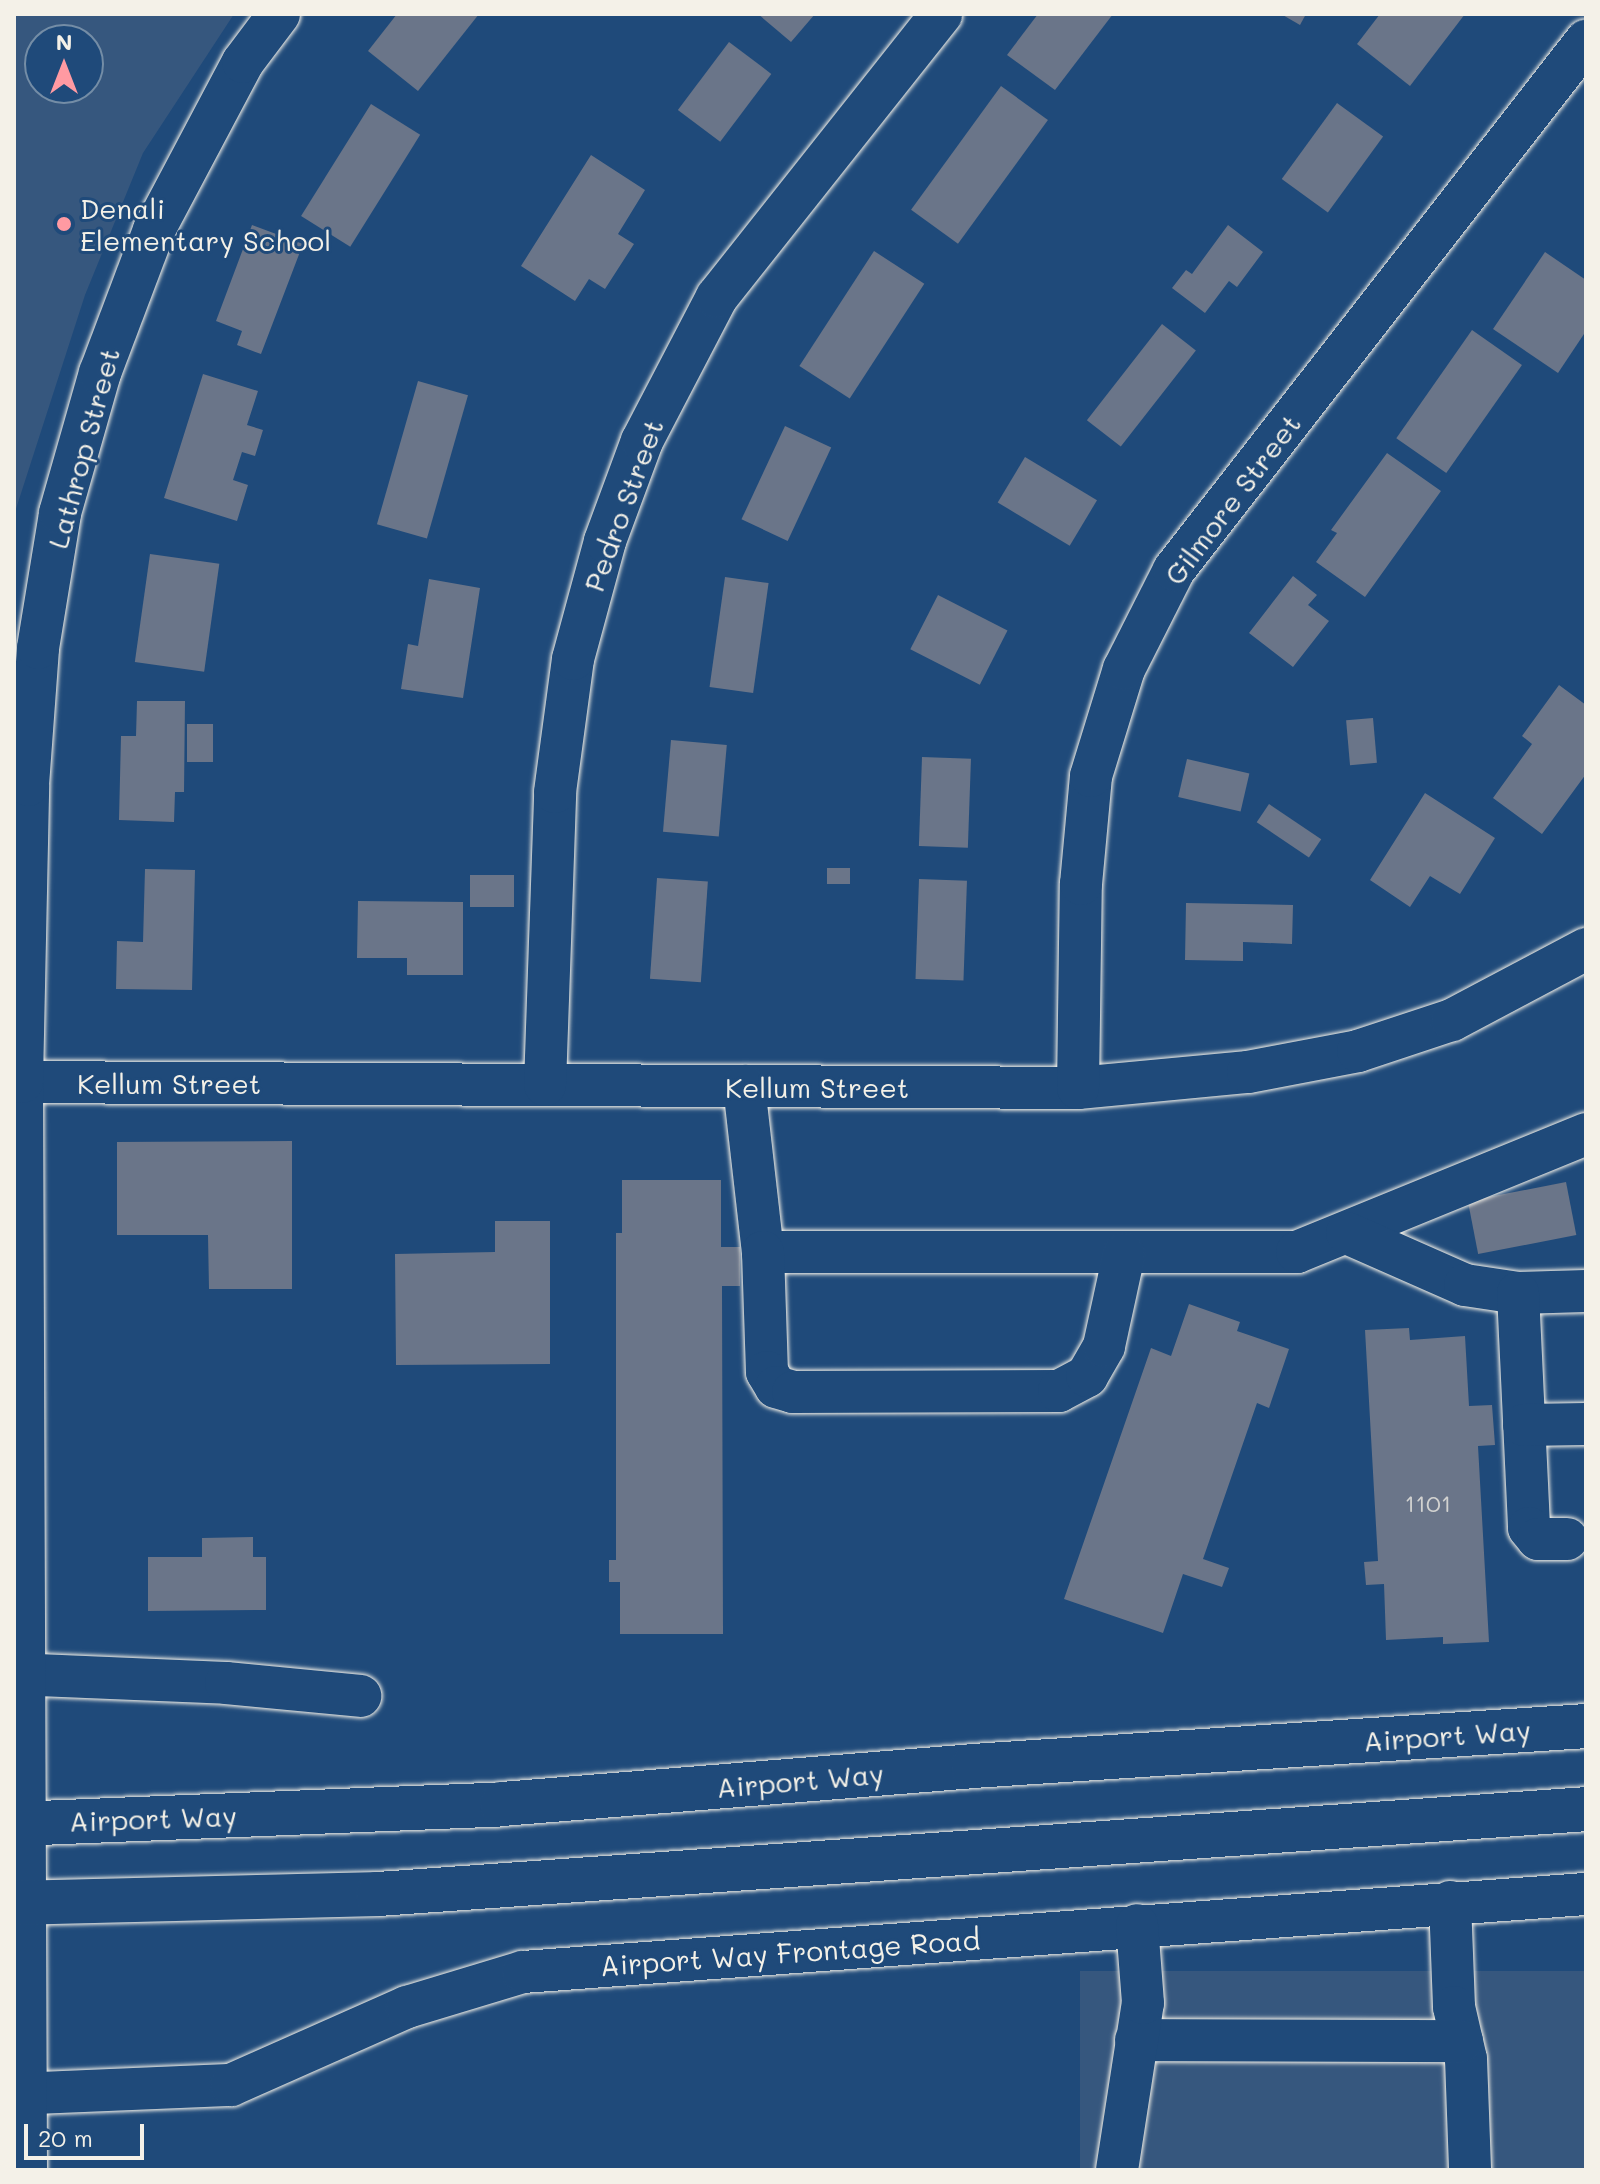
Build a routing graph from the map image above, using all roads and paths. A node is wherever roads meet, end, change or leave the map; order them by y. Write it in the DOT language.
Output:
graph roads {
  1 [pos="279,14"];
  2 [pos="941,14"];
  3 [pos="1586,41"];
  4 [pos="26,645"];
  5 [pos="1586,949"];
  6 [pos="18,1082"];
  7 [pos="545,1085"];
  8 [pos="744,1086"];
  9 [pos="1078,1088"];
  10 [pos="1586,1134"];
  11 [pos="1347,1233"];
  12 [pos="763,1252"];
  13 [pos="1124,1254"];
  14 [pos="1586,1291"];
  15 [pos="1518,1293"];
  16 [pos="1586,1424"];
  17 [pos="1524,1425"];
  18 [pos="1567,1539"];
  19 [pos="18,1673"];
  20 [pos="360,1696"];
  21 [pos="1586,1726"];
  22 [pos="1586,1809"];
  23 [pos="18,1824"];
  24 [pos="1586,1894"];
  25 [pos="1450,1902"];
  26 [pos="18,1903"];
  27 [pos="1137,1925"];
  28 [pos="1136,2040"];
  29 [pos="1462,2041"];
  30 [pos="19,2094"];
  31 [pos="26,2170"];
  32 [pos="1117,2170"];
  33 [pos="1470,2170"];
  1 -- 4 [label="street, Lathrop Street"];
  2 -- 7 [label="street, Pedro Street"];
  3 -- 9 [label="street, Gilmore Street"];
  4 -- 6 [label="street, Lathrop Street"];
  5 -- 9 [label="street, Kellum Street"];
  6 -- 7 [label="street, Kellum Street"];
  6 -- 19 [label="street, Lathrop Street"];
  7 -- 8 [label="street, Kellum Street"];
  8 -- 9 [label="street, Kellum Street"];
  8 -- 12 [label="street"];
  10 -- 11 [label="street"];
  11 -- 13 [label="street"];
  11 -- 15 [label="street"];
  12 -- 13 [label="street"];
  12 -- 13 [label="street"];
  14 -- 15 [label="street"];
  15 -- 17 [label="street"];
  16 -- 17 [label="street"];
  17 -- 18 [label="street"];
  19 -- 20 [label="street"];
  19 -- 23 [label="street, Lathrop Street"];
  21 -- 23 [label="main road, Airport Way"];
  22 -- 26 [label="main road"];
  23 -- 26 [label="street, Lathrop Street"];
  24 -- 25 [label="street, Airport Way Frontage Road"];
  25 -- 27 [label="street, Airport Way Frontage Road"];
  25 -- 29 [label="street"];
  26 -- 30 [label="street, Lathrop Street"];
  27 -- 28 [label="street"];
  27 -- 30 [label="street, Airport Way Frontage Road"];
  28 -- 29 [label="street"];
  28 -- 32 [label="street"];
  29 -- 33 [label="street"];
  30 -- 31 [label="street, Lathrop Street"];
}
